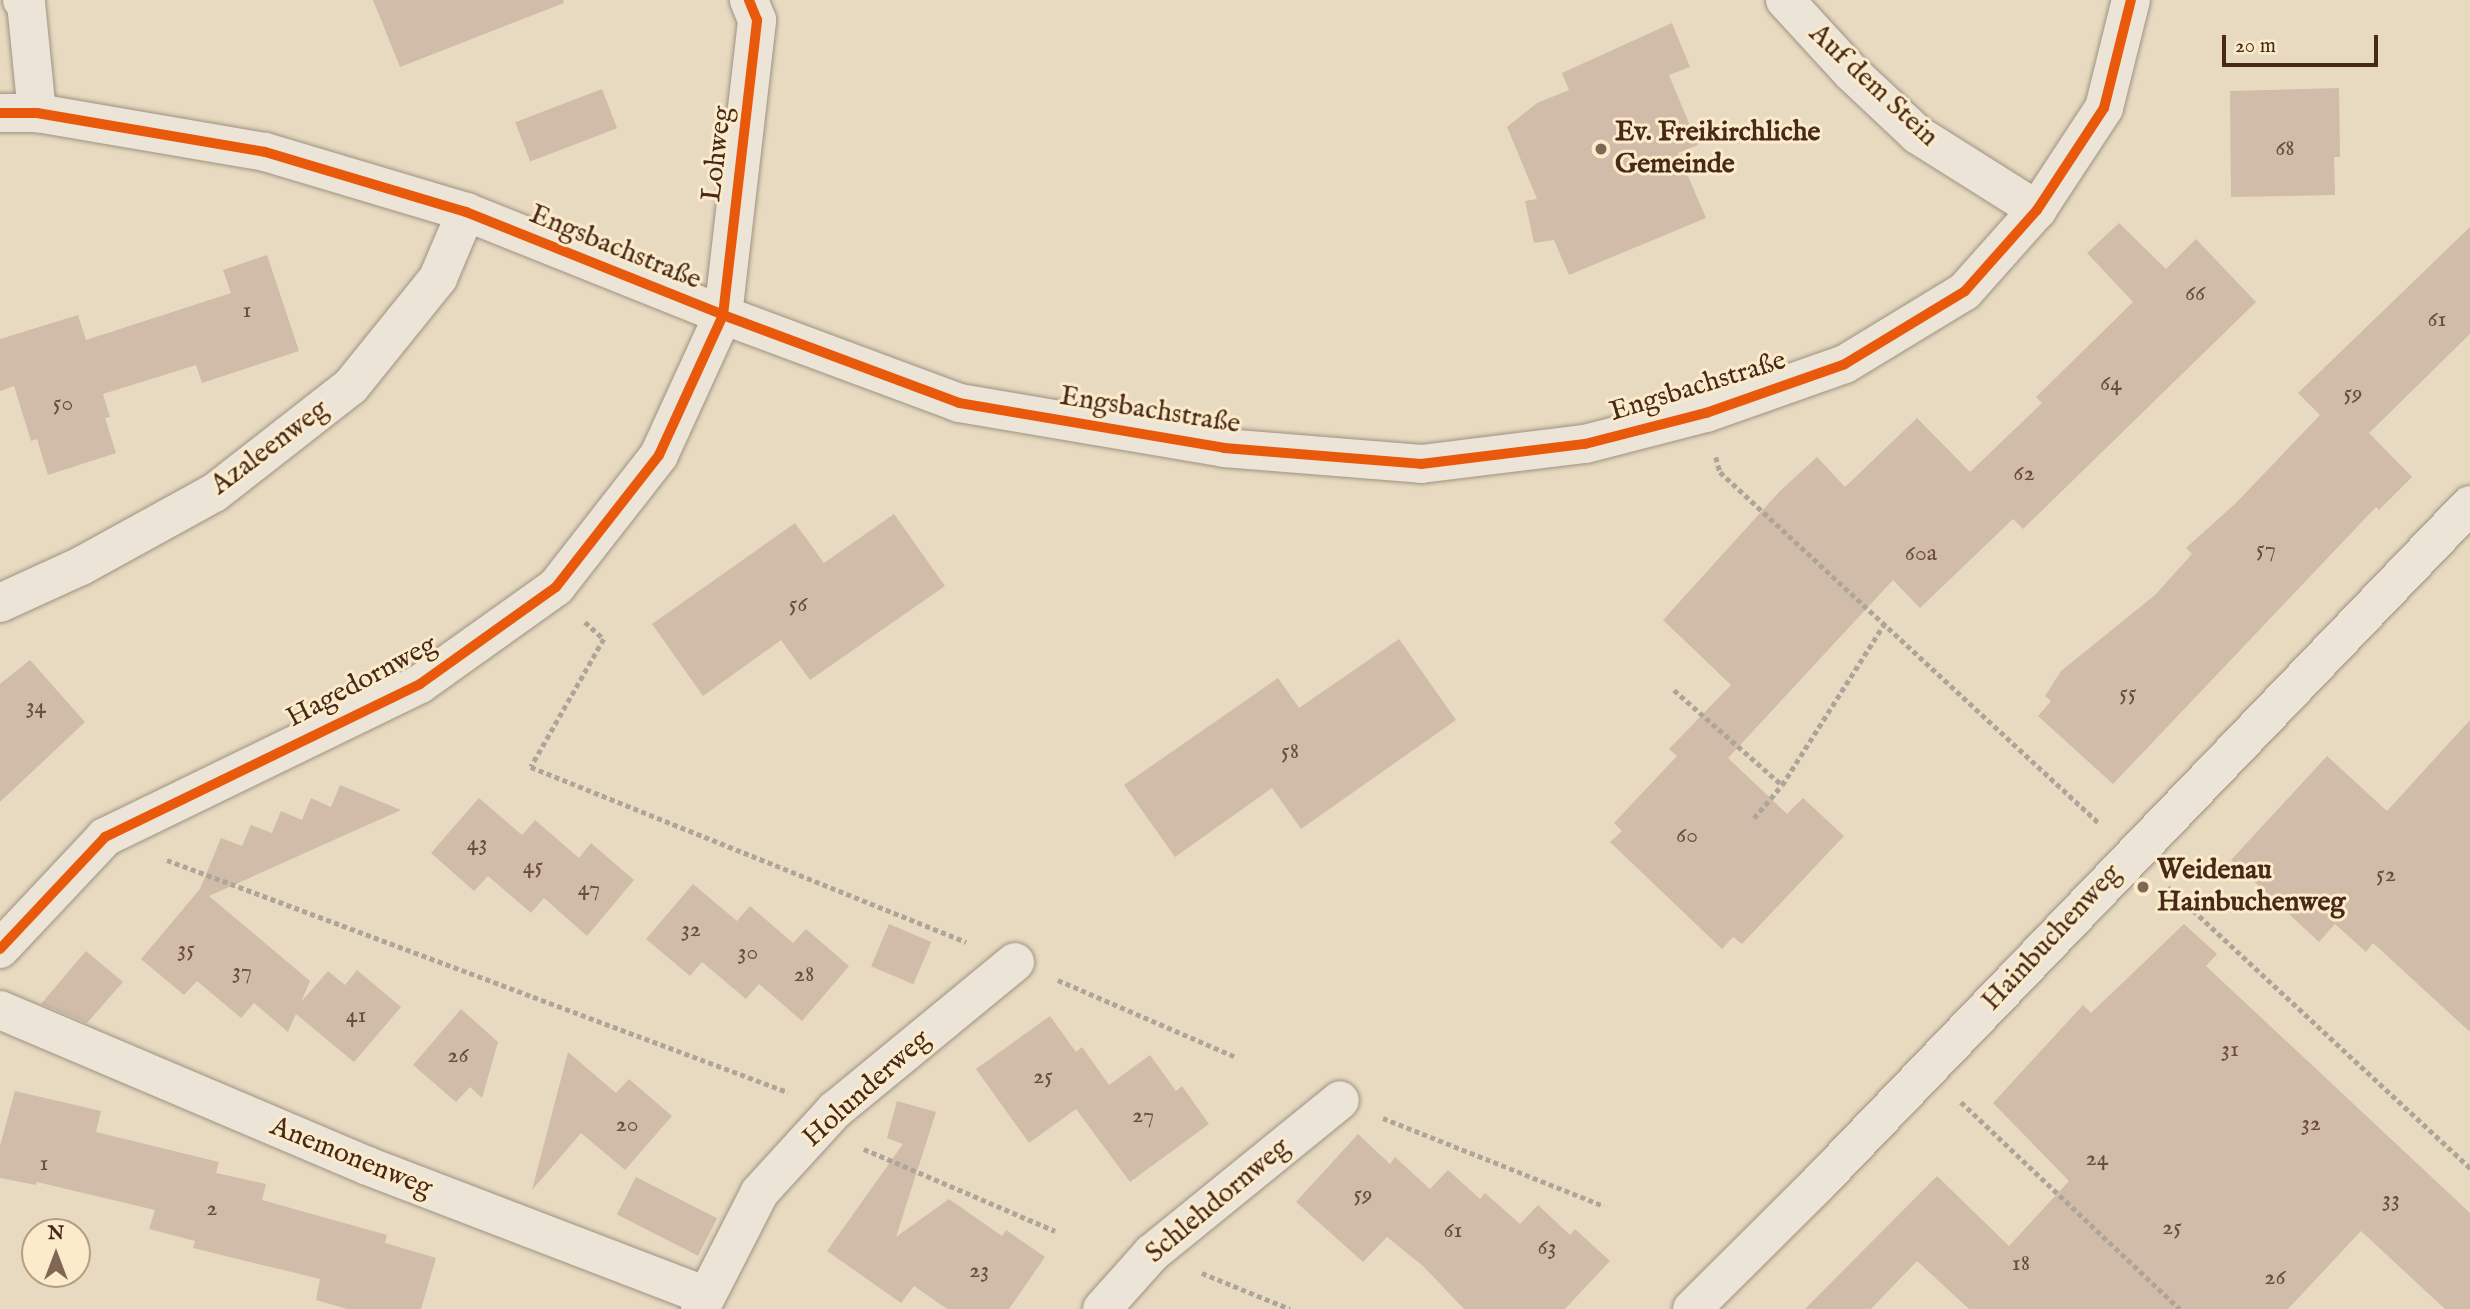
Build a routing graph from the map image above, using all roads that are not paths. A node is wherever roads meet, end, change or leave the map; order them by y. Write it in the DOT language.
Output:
graph roads {
  1 [pos="22,0"];
  2 [pos="749,0"];
  3 [pos="1786,0"];
  4 [pos="2130,0"];
  5 [pos="0,113"];
  6 [pos="37,113"];
  7 [pos="2037,210"];
  8 [pos="466,212"];
  9 [pos="723,315"];
  10 [pos="2470,505"];
  11 [pos="0,603"];
  12 [pos="0,949"];
  13 [pos="1015,962"];
  14 [pos="0,1010"];
  15 [pos="1340,1100"];
  16 [pos="703,1303"];
  17 [pos="1102,1309"];
  18 [pos="1692,1309"];
  1 -- 6 [label="street"];
  2 -- 9 [label="street, Lohweg"];
  3 -- 7 [label="street, Auf dem Stein"];
  4 -- 7 [label="street, Engsbachstraße"];
  5 -- 6 [label="street, Engsbachstraße"];
  6 -- 8 [label="street, Engsbachstraße"];
  7 -- 9 [label="street, Engsbachstraße"];
  8 -- 9 [label="street, Engsbachstraße"];
  8 -- 11 [label="street, Azaleenweg"];
  9 -- 12 [label="street, Hagedornweg"];
  10 -- 18 [label="street, Hainbuchenweg"];
  13 -- 16 [label="street, Holunderweg"];
  14 -- 16 [label="street, Anemonenweg"];
  15 -- 17 [label="street, Schlehdornweg"];
}
